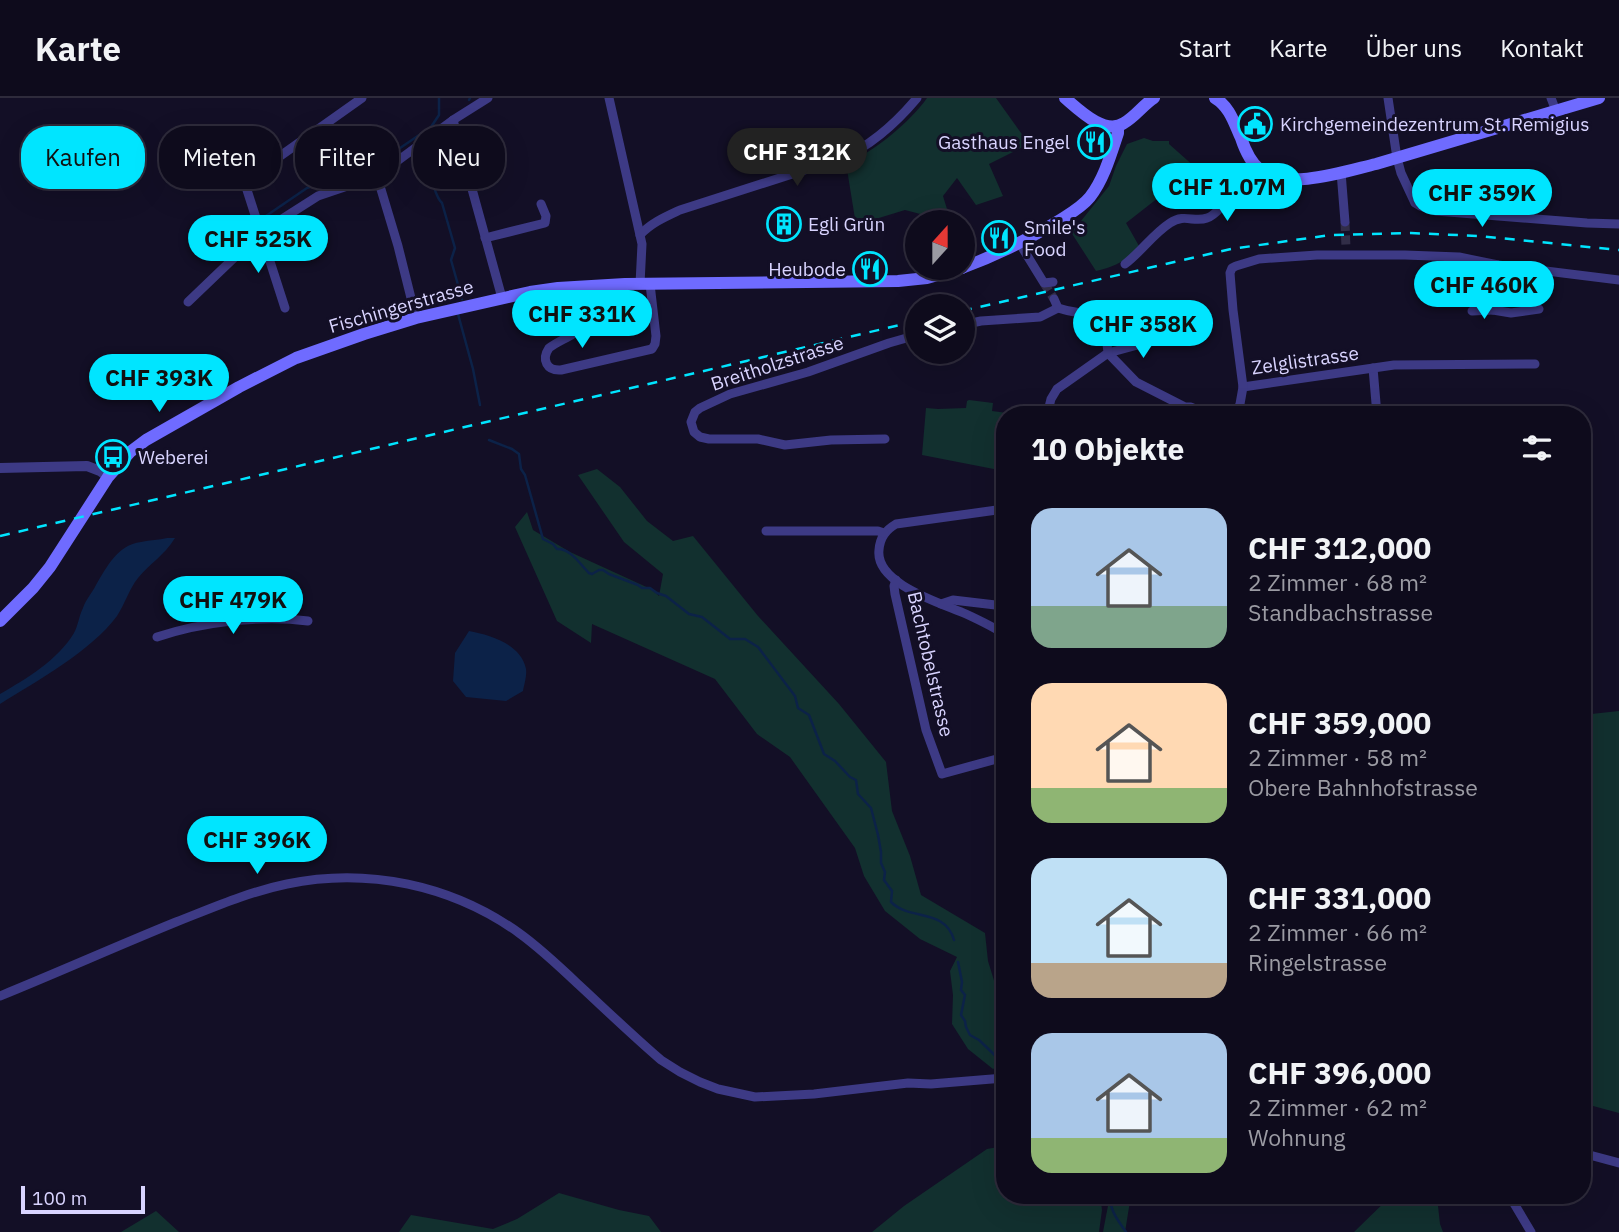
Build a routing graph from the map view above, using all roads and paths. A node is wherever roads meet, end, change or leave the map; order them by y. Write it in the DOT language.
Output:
graph roads {
  1 [pos="362,98"];
  2 [pos="488,98"];
  3 [pos="609,98"];
  4 [pos="917,98"];
  5 [pos="1065,98"];
  6 [pos="1154,98"];
  7 [pos="1215,98"];
  8 [pos="1388,98"];
  9 [pos="1551,98"];
  10 [pos="1598,98"];
  11 [pos="1556,111"];
  12 [pos="453,120"];
  13 [pos="1118,126"];
  14 [pos="1397,158"];
  15 [pos="399,160"];
  16 [pos="1261,171"];
  17 [pos="1341,172"];
  18 [pos="339,189"];
  19 [pos="381,189"];
  20 [pos="541,204"];
  21 [pos="1345,222"];
  22 [pos="1619,224"];
  23 [pos="260,233"];
  24 [pos="640,235"];
  25 [pos="485,238"];
  26 [pos="1020,244"];
  27 [pos="975,263"];
  28 [pos="1125,264"];
  29 [pos="1497,265"];
  30 [pos="908,280"];
  31 [pos="1619,280"];
  32 [pos="1049,282"];
  33 [pos="625,284"];
  34 [pos="645,284"];
  35 [pos="502,298"];
  36 [pos="188,302"];
  37 [pos="285,308"];
  38 [pos="1539,309"];
  39 [pos="1493,310"];
  40 [pos="1472,311"];
  41 [pos="416,318"];
  42 [pos="975,322"];
  43 [pos="1171,336"];
  44 [pos="905,339"];
  45 [pos="1108,353"];
  46 [pos="1535,364"];
  47 [pos="1373,368"];
  48 [pos="1243,387"];
  49 [pos="1049,406"];
  50 [pos="1175,406"];
  51 [pos="1239,406"];
  52 [pos="1376,406"];
  53 [pos="885,439"];
  54 [pos="0,468"];
  55 [pos="108,477"];
  56 [pos="996,510"];
  57 [pos="766,531"];
  58 [pos="884,533"];
  59 [pos="896,580"];
  60 [pos="940,604"];
  61 [pos="996,605"];
  62 [pos="0,621"];
  63 [pos="308,621"];
  64 [pos="996,629"];
  65 [pos="157,637"];
  66 [pos="996,759"];
  67 [pos="0,996"];
  68 [pos="996,1079"];
  69 [pos="1591,1155"];
  70 [pos="1619,1163"];
  71 [pos="1514,1204"];
  72 [pos="1531,1232"];
  1 -- 23 [label="street"];
  2 -- 12 [label="street"];
  3 -- 24 [label="street"];
  4 -- 24 [label="street"];
  5 -- 13 [label="main road"];
  6 -- 13 [label="main road"];
  7 -- 16 [label="main road"];
  8 -- 14 [label="street"];
  9 -- 11 [label="street"];
  10 -- 11 [label="main road"];
  11 -- 14 [label="main road"];
  12 -- 15 [label="street"];
  12 -- 25 [label="street"];
  13 -- 26 [label="main road, Fischingerstrasse"];
  14 -- 17 [label="main road"];
  14 -- 22 [label="street"];
  16 -- 17 [label="main road"];
  16 -- 28 [label="street"];
  17 -- 21 [label="street"];
  18 -- 23 [label="street"];
  19 -- 41 [label="street"];
  20 -- 25 [label="street"];
  23 -- 36 [label="street"];
  23 -- 37 [label="street"];
  24 -- 34 [label="street"];
  25 -- 35 [label="street"];
  26 -- 27 [label="main road, Fischingerstrasse"];
  26 -- 32 [label="street"];
  29 -- 31 [label="street"];
  29 -- 39 [label="street"];
  29 -- 48 [label="street"];
  30 -- 34 [label="main road, Fischingerstrasse"];
  33 -- 34 [label="main road, Fischingerstrasse"];
  33 -- 34 [label="street"];
  33 -- 35 [label="main road, Fischingerstrasse"];
  35 -- 41 [label="main road, Fischingerstrasse"];
  38 -- 39 [label="street"];
  39 -- 40 [label="street"];
  41 -- 55 [label="main road, Fischingerstrasse"];
  42 -- 45 [label="street"];
  43 -- 45 [label="street"];
  44 -- 53 [label="street, Breitholzstrasse"];
  45 -- 49 [label="street"];
  45 -- 50 [label="street"];
  46 -- 47 [label="street, Zelglistrasse"];
  47 -- 48 [label="street, Zelglistrasse"];
  47 -- 52 [label="street"];
  48 -- 51 [label="street"];
  54 -- 55 [label="street"];
  55 -- 62 [label="main road, Fischingerstrasse"];
  56 -- 58 [label="street"];
  57 -- 58 [label="street"];
  58 -- 59 [label="street"];
  59 -- 60 [label="street"];
  59 -- 66 [label="street, Bachtobelstrasse"];
  60 -- 61 [label="street"];
  60 -- 64 [label="street"];
  63 -- 65 [label="street"];
  67 -- 68 [label="street"];
  69 -- 70 [label="street"];
  71 -- 72 [label="street"];
}
